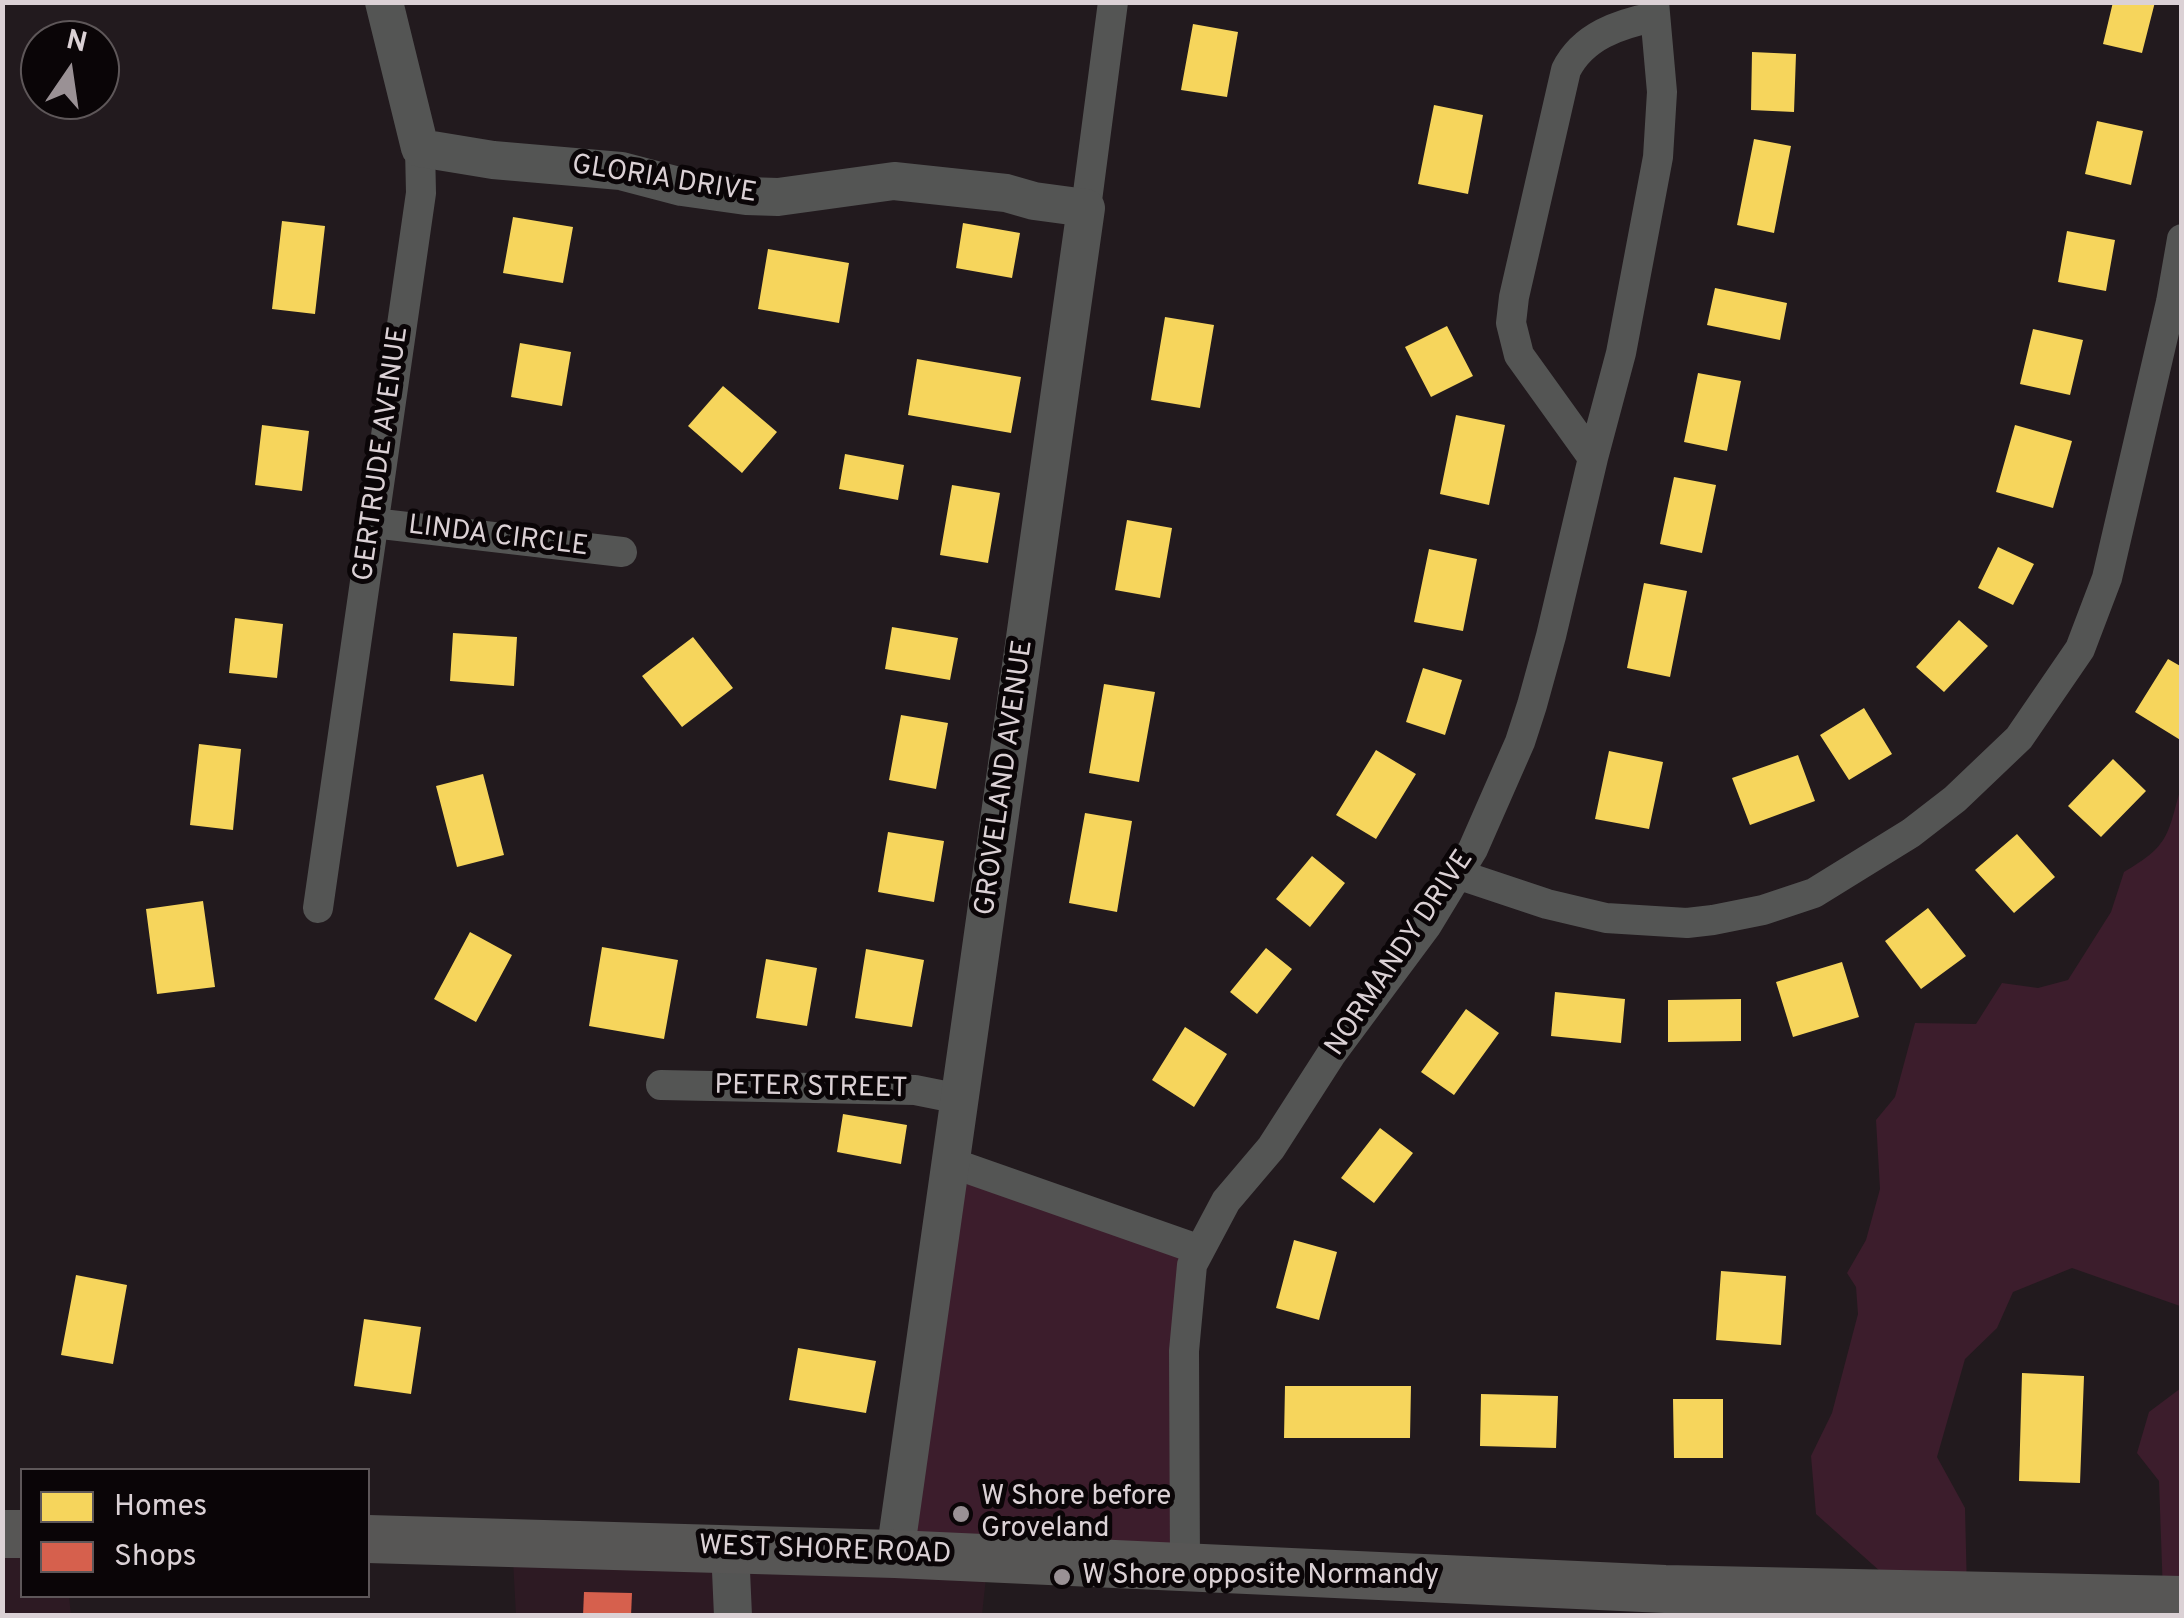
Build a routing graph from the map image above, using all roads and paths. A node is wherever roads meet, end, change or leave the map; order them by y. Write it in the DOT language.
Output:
graph roads {
  1 [pos="384,2"];
  2 [pos="1112,2"];
  3 [pos="1654,10"];
  4 [pos="420,148"];
  5 [pos="1086,208"];
  6 [pos="2182,238"];
  7 [pos="1592,458"];
  8 [pos="373,523"];
  9 [pos="622,552"];
  10 [pos="1460,875"];
  11 [pos="318,908"];
  12 [pos="661,1086"];
  13 [pos="960,1100"];
  14 [pos="952,1164"];
  15 [pos="1200,1250"];
  16 [pos="370,1539"];
  17 [pos="730,1548"];
  18 [pos="895,1554"];
  19 [pos="1184,1566"];
  20 [pos="2182,1600"];
  21 [pos="1664,1602"];
  22 [pos="734,1616"];
  1 -- 4 [label="street, GERTRUDE AVENUE"];
  2 -- 5 [label="street, GROVELAND AVENUE"];
  3 -- 7 [label="street, NORMANDY DRIVE"];
  3 -- 7 [label="street, NORMANDY DRIVE"];
  4 -- 5 [label="street, GLORIA DRIVE"];
  4 -- 8 [label="street, GERTRUDE AVENUE"];
  5 -- 13 [label="street, GROVELAND AVENUE"];
  6 -- 10 [label="street"];
  7 -- 10 [label="street, NORMANDY DRIVE"];
  8 -- 9 [label="street, LINDA CIRCLE"];
  8 -- 11 [label="street, GERTRUDE AVENUE"];
  10 -- 15 [label="street, NORMANDY DRIVE"];
  12 -- 13 [label="street, PETER STREET"];
  13 -- 14 [label="street, GROVELAND AVENUE"];
  14 -- 15 [label="street"];
  14 -- 18 [label="street, GROVELAND AVENUE"];
  15 -- 19 [label="street, NORMANDY DRIVE"];
  16 -- 17 [label="main road, WEST SHORE ROAD"];
  17 -- 18 [label="main road, WEST SHORE ROAD"];
  17 -- 22 [label="street"];
  18 -- 19 [label="main road, WEST SHORE ROAD"];
  19 -- 21 [label="main road, WEST SHORE ROAD"];
  20 -- 21 [label="main road, WEST SHORE ROAD"];
}
